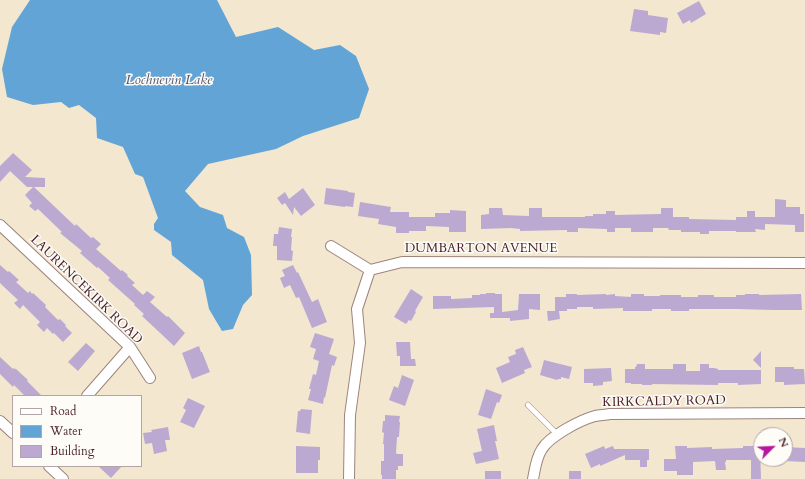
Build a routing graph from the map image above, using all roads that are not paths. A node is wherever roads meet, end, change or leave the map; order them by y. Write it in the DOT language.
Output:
graph roads {
  1 [pos="0,225"];
  2 [pos="331,246"];
  3 [pos="805,263"];
  4 [pos="370,270"];
  5 [pos="130,347"];
  6 [pos="150,378"];
  7 [pos="88,395"];
  8 [pos="528,405"];
  9 [pos="805,413"];
  10 [pos="0,421"];
  11 [pos="12,432"];
  12 [pos="557,434"];
  13 [pos="50,467"];
  14 [pos="63,479"];
  15 [pos="349,479"];
  16 [pos="533,479"];
  1 -- 5 [label="street, LAURENCEKIRK ROAD"];
  2 -- 4 [label="street"];
  3 -- 4 [label="street, DUMBARTON AVENUE"];
  4 -- 15 [label="street"];
  5 -- 6 [label="street, LAURENCEKIRK ROAD"];
  5 -- 7 [label="street"];
  8 -- 12 [label="lane"];
  9 -- 12 [label="street, KIRKCALDY ROAD"];
  10 -- 11 [label="street"];
  12 -- 16 [label="street, KIRKCALDY ROAD"];
  13 -- 14 [label="street"];
}
